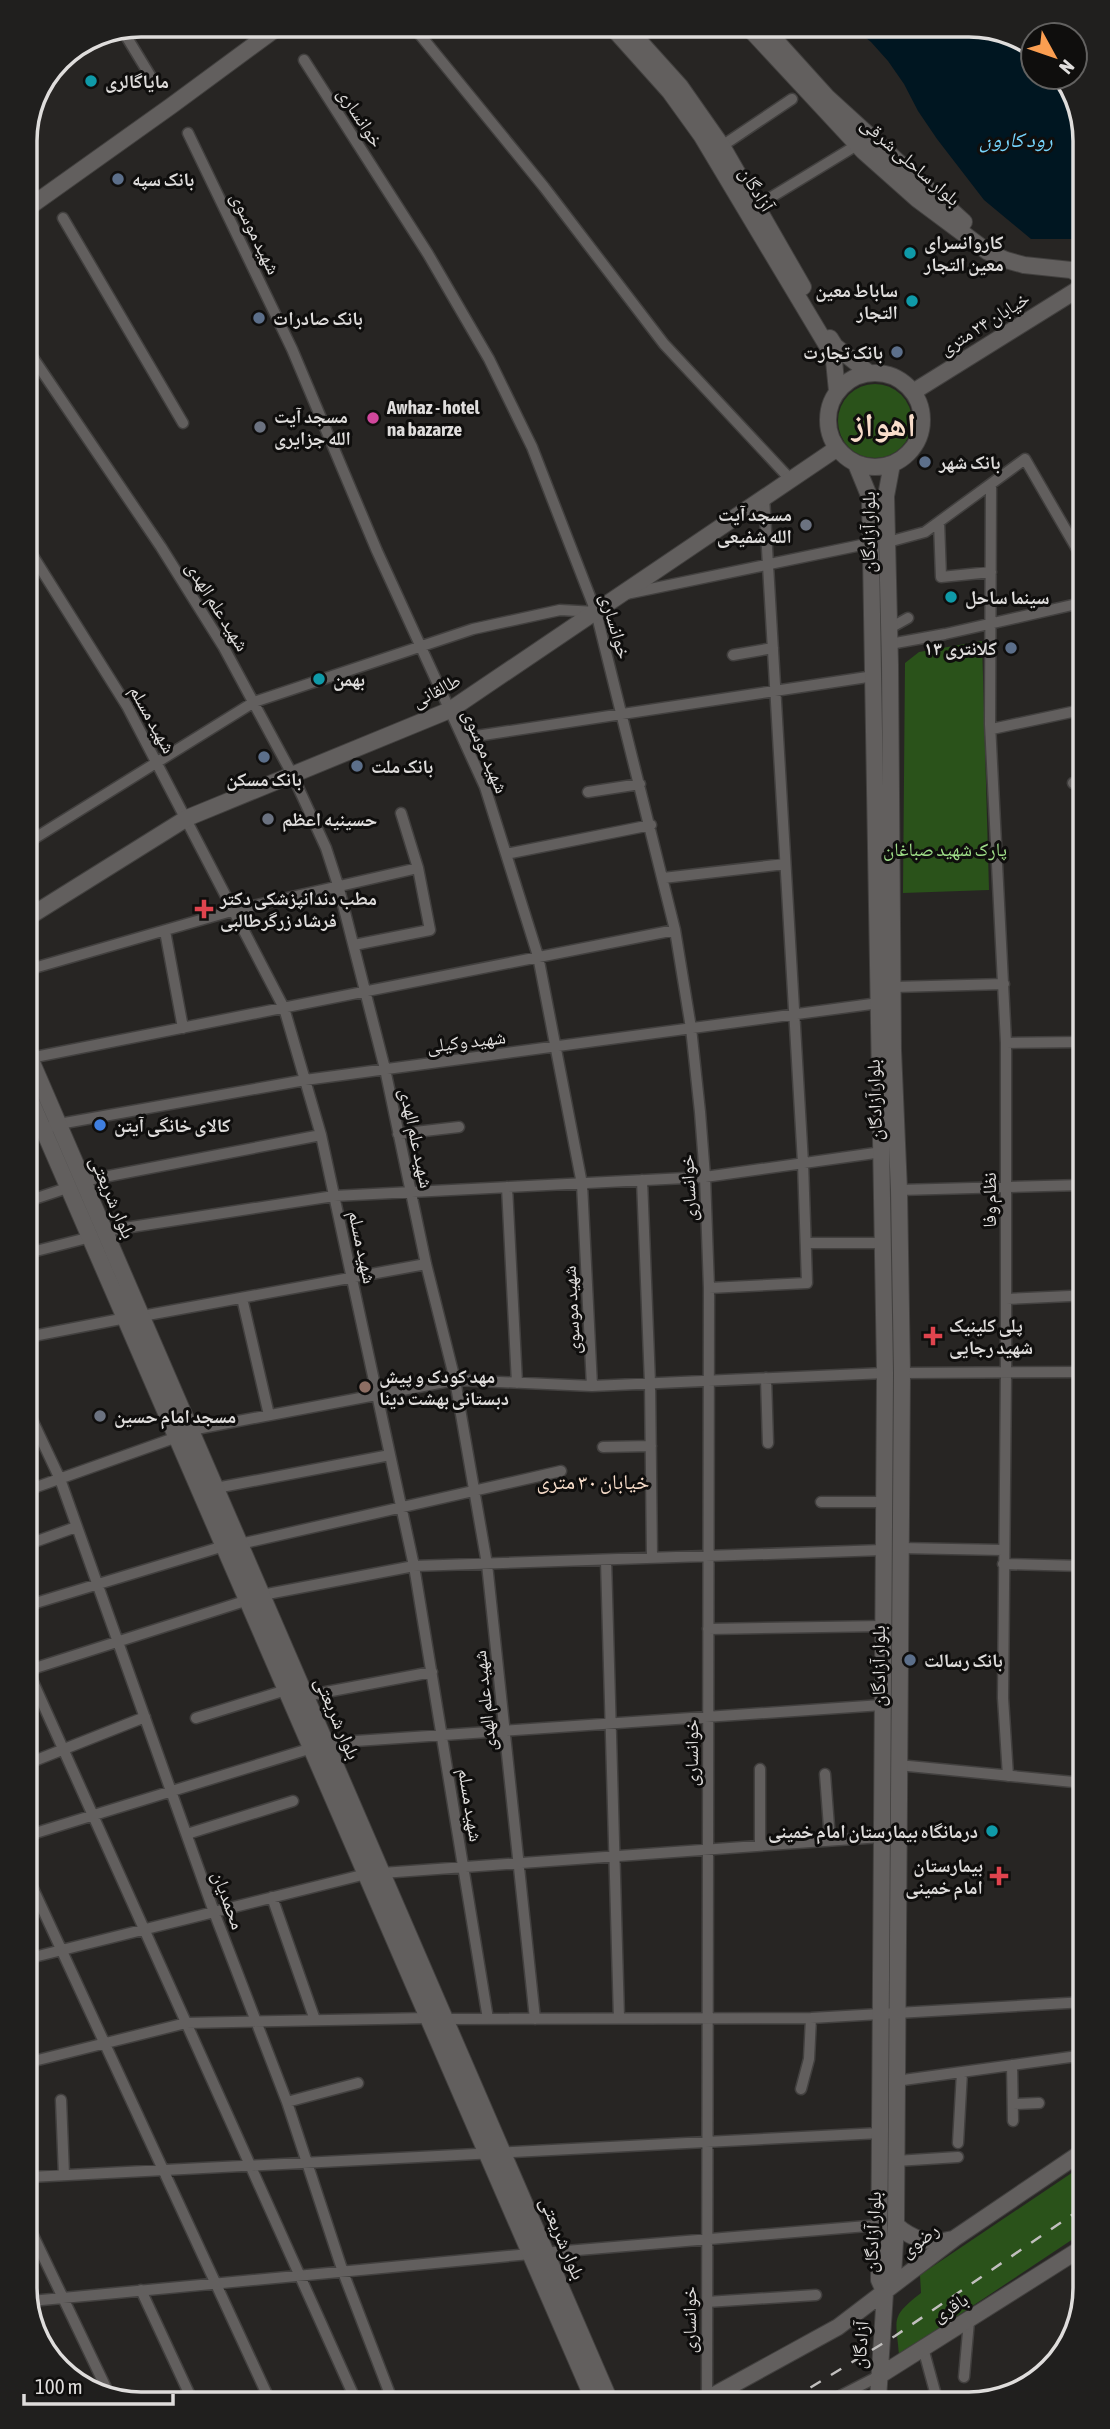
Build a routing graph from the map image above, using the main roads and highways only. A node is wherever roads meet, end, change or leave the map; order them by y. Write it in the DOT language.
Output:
graph roads {
  1 [pos="264,37"];
  2 [pos="621,37"];
  3 [pos="636,37"];
  4 [pos="757,37"];
  5 [pos="773,37"];
  6 [pos="37,202"];
  7 [pos="1073,265"];
  8 [pos="1073,274"];
  9 [pos="1073,289"];
  10 [pos="869,373"];
  11 [pos="838,391"];
  12 [pos="913,392"];
  13 [pos="836,449"];
  14 [pos="856,464"];
  15 [pos="892,464"];
  16 [pos="879,542"];
  17 [pos="37,912"];
  18 [pos="37,1080"];
  19 [pos="37,1106"];
  20 [pos="51,1126"];
  21 [pos="894,1373"];
  22 [pos="184,1433"];
  23 [pos="232,1545"];
  24 [pos="892,1549"];
  25 [pos="891,1591"];
  26 [pos="255,1597"];
  27 [pos="319,1745"];
  28 [pos="374,1873"];
  29 [pos="888,2014"];
  30 [pos="495,2153"];
  31 [pos="1073,2158"];
  32 [pos="887,2225"];
  33 [pos="955,2238"];
  34 [pos="538,2254"];
  35 [pos="1073,2254"];
  36 [pos="885,2293"];
  37 [pos="879,2376"];
  38 [pos="591,2392"];
  39 [pos="606,2392"];
  40 [pos="720,2392"];
  41 [pos="878,2392"];
  1 -- 6 [label="main road"];
  2 -- 11 [label="main road, آزادگان"];
  3 -- 10 [label="main road, آزادگان"];
  4 -- 8 [label="main road, بلوار ساحلی شرقی"];
  5 -- 7 [label="main road, بلوار ساحلی شرقی"];
  9 -- 12 [label="main road, خیابان ۲۴ متری"];
  10 -- 11 [label="main road"];
  10 -- 12 [label="main road"];
  11 -- 13 [label="main road"];
  12 -- 15 [label="main road"];
  13 -- 14 [label="main road"];
  13 -- 17 [label="main road, طالقانی"];
  14 -- 15 [label="main road"];
  14 -- 16 [label="main road, بلوار آزادگان"];
  15 -- 16 [label="main road, بلوار آزادگان"];
  16 -- 21 [label="main road, بلوار آزادگان"];
  16 -- 21 [label="main road, بلوار آزادگان"];
  18 -- 20 [label="main road, بلوار شریعتی"];
  19 -- 20 [label="main road, بلوار شریعتی"];
  20 -- 22 [label="main road, بلوار شریعتی"];
  21 -- 24 [label="main road, بلوار آزادگان"];
  21 -- 24 [label="main road, بلوار آزادگان"];
  22 -- 23 [label="main road, بلوار شریعتی"];
  22 -- 23 [label="main road, بلوار شریعتی"];
  23 -- 26 [label="main road, بلوار شریعتی"];
  24 -- 25 [label="main road, بلوار آزادگان"];
  25 -- 29 [label="main road, بلوار آزادگان"];
  25 -- 29 [label="main road, بلوار آزادگان"];
  26 -- 27 [label="main road, بلوار شریعتی"];
  26 -- 27 [label="main road, بلوار شریعتی"];
  27 -- 28 [label="main road, بلوار شریعتی"];
  28 -- 30 [label="main road, بلوار شریعتی"];
  28 -- 30 [label="main road, بلوار شریعتی"];
  29 -- 32 [label="main road, بلوار آزادگان"];
  29 -- 32 [label="main road, بلوار آزادگان"];
  30 -- 34 [label="main road, بلوار شریعتی"];
  31 -- 33 [label="main road, رضوی"];
  32 -- 33 [label="main road"];
  32 -- 36 [label="main road, بلوار آزادگان"];
  33 -- 36 [label="main road, رضوی"];
  34 -- 38 [label="main road, بلوار شریعتی"];
  34 -- 39 [label="main road, بلوار شریعتی"];
  35 -- 37 [label="main road, باقری"];
  36 -- 37 [label="main road, آزادگان"];
  36 -- 40 [label="main road, رضوی"];
  37 -- 41 [label="main road, آزادگان"];
}
